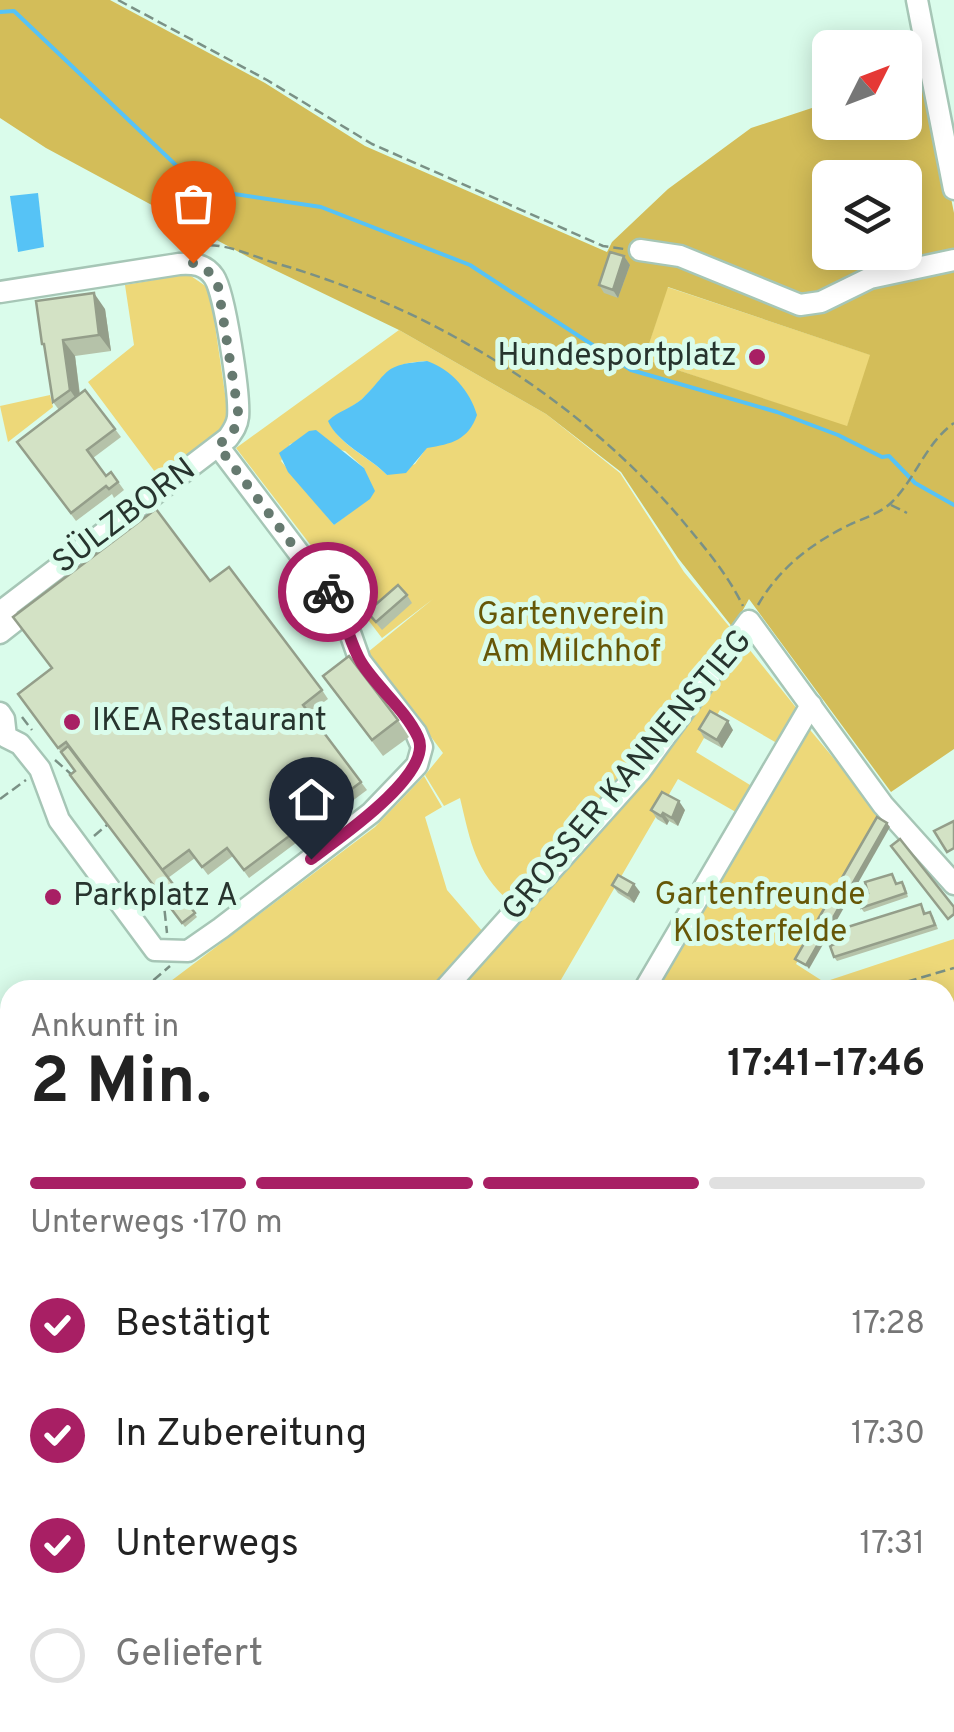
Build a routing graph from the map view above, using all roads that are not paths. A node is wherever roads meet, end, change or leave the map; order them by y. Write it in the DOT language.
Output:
graph roads {
  1 [pos="918,4"];
  2 [pos="954,189"];
  3 [pos="640,250"];
  4 [pos="954,260"];
  5 [pos="0,292"];
  6 [pos="218,446"];
  7 [pos="5,622"];
  8 [pos="811,705"];
  9 [pos="0,713"];
  10 [pos="954,884"];
  11 [pos="453,980"];
  12 [pos="650,980"];
  1 -- 2 [label="street"];
  3 -- 4 [label="street"];
  5 -- 6 [label="street, SÜLZBORN"];
  6 -- 7 [label="street, SÜLZBORN"];
  6 -- 9 [label="street"];
  8 -- 10 [label="street, GROSSER KANNENSTIEG"];
  8 -- 11 [label="street, GROSSER KANNENSTIEG"];
  8 -- 12 [label="street"];
}
